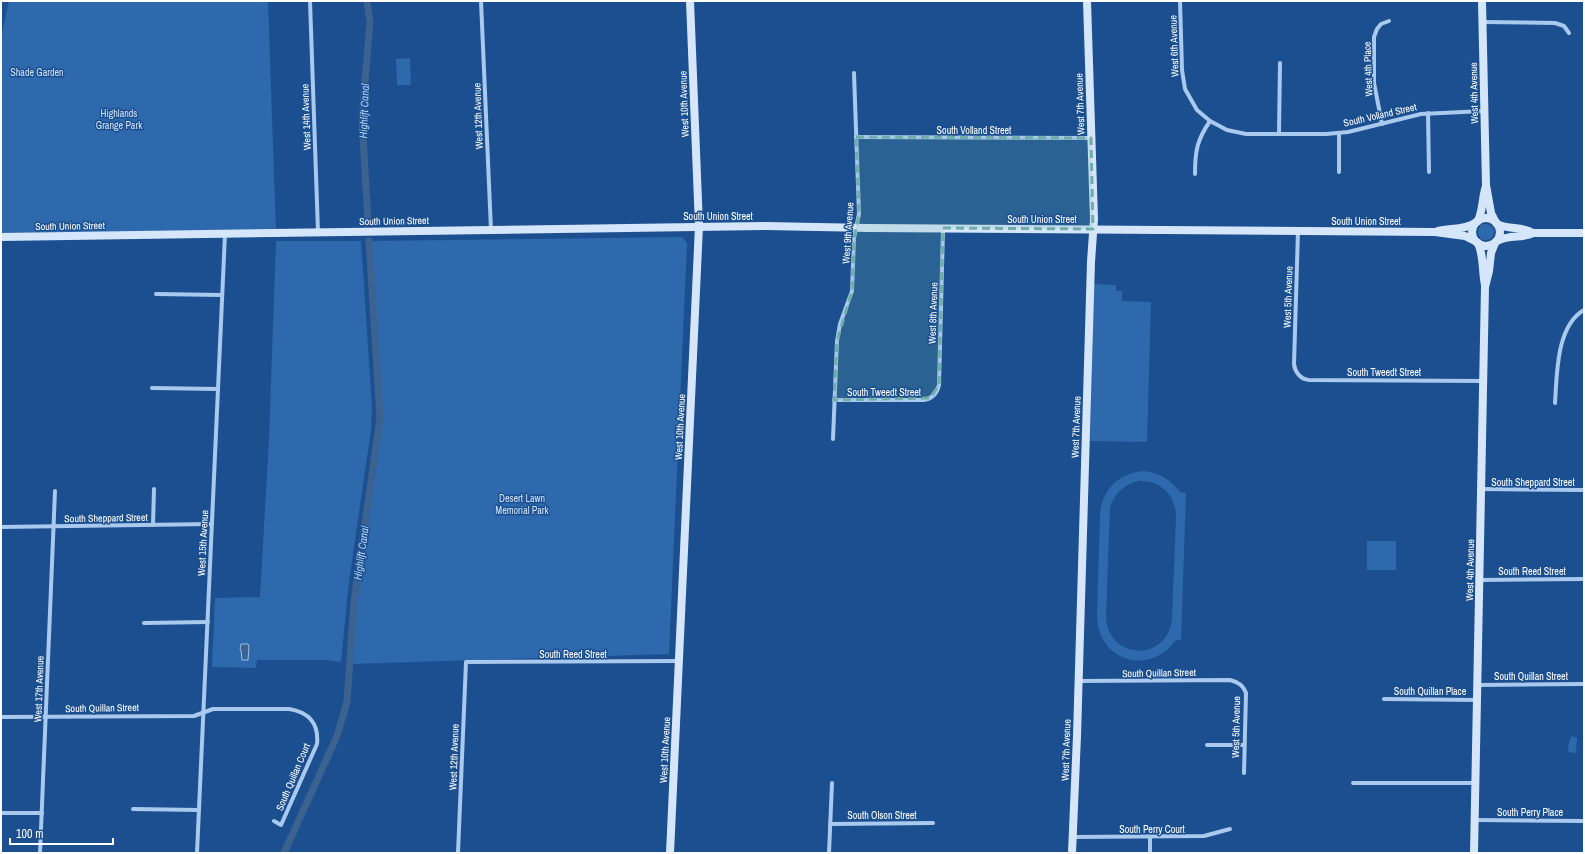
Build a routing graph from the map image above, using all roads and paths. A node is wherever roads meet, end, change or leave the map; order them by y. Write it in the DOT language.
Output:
graph roads {
  1 [pos="310,1"];
  2 [pos="481,1"];
  3 [pos="690,1"];
  4 [pos="1087,1"];
  5 [pos="1180,1"];
  6 [pos="1482,1"];
  7 [pos="1389,21"];
  8 [pos="1482,22"];
  9 [pos="1568,32"];
  10 [pos="1280,63"];
  11 [pos="854,73"];
  12 [pos="1484,111"];
  13 [pos="1428,113"];
  14 [pos="1210,121"];
  15 [pos="1382,124"];
  16 [pos="1279,133"];
  17 [pos="1340,133"];
  18 [pos="856,137"];
  19 [pos="1091,138"];
  20 [pos="1339,172"];
  21 [pos="1429,172"];
  22 [pos="1195,174"];
  23 [pos="1486,185"];
  24 [pos="1476,222"];
  25 [pos="1496,223"];
  26 [pos="699,226"];
  27 [pos="856,228"];
  28 [pos="943,228"];
  29 [pos="491,230"];
  30 [pos="1093,230"];
  31 [pos="1298,231"];
  32 [pos="318,232"];
  33 [pos="1435,232"];
  34 [pos="1533,233"];
  35 [pos="1584,233"];
  36 [pos="225,234"];
  37 [pos="1,237"];
  38 [pos="1477,242"];
  39 [pos="1496,242"];
  40 [pos="1485,287"];
  41 [pos="156,294"];
  42 [pos="222,295"];
  43 [pos="1584,310"];
  44 [pos="1294,364"];
  45 [pos="1483,381"];
  46 [pos="152,388"];
  47 [pos="218,390"];
  48 [pos="933,396"];
  49 [pos="834,400"];
  50 [pos="1555,403"];
  51 [pos="832,439"];
  52 [pos="154,489"];
  53 [pos="1481,489"];
  54 [pos="1584,490"];
  55 [pos="55,491"];
  56 [pos="212,524"];
  57 [pos="153,525"];
  58 [pos="54,526"];
  59 [pos="1,527"];
  60 [pos="1584,579"];
  61 [pos="1480,580"];
  62 [pos="208,622"];
  63 [pos="144,623"];
  64 [pos="679,661"];
  65 [pos="466,662"];
  66 [pos="1079,682"];
  67 [pos="1239,684"];
  68 [pos="1584,684"];
  69 [pos="1478,685"];
  70 [pos="1384,699"];
  71 [pos="1477,700"];
  72 [pos="203,712"];
  73 [pos="46,717"];
  74 [pos="1,718"];
  75 [pos="1207,745"];
  76 [pos="1244,745"];
  77 [pos="1244,773"];
  78 [pos="832,783"];
  79 [pos="1353,783"];
  80 [pos="1476,783"];
  81 [pos="133,809"];
  82 [pos="199,810"];
  83 [pos="1,813"];
  84 [pos="42,813"];
  85 [pos="1475,820"];
  86 [pos="274,821"];
  87 [pos="1584,821"];
  88 [pos="933,823"];
  89 [pos="830,824"];
  90 [pos="1230,829"];
  91 [pos="1072,837"];
  92 [pos="1150,837"];
  93 [pos="40,853"];
  94 [pos="197,853"];
  95 [pos="458,853"];
  96 [pos="670,853"];
  97 [pos="829,853"];
  98 [pos="1072,853"];
  99 [pos="1150,853"];
  100 [pos="1474,853"];
  1 -- 32 [label="street, West 14th Avenue"];
  2 -- 29 [label="street, West 12th Avenue"];
  3 -- 26 [label="main road, West 10th Avenue"];
  4 -- 19 [label="main road, West 7th Avenue"];
  5 -- 14 [label="street, West 6th Avenue"];
  6 -- 8 [label="main road, West 4th Avenue"];
  7 -- 15 [label="street, West 4th Place"];
  8 -- 9 [label="street"];
  8 -- 12 [label="main road, West 4th Avenue"];
  10 -- 16 [label="street"];
  11 -- 18 [label="street, West 9th Avenue"];
  12 -- 13 [label="street, South Volland Street"];
  12 -- 23 [label="main road, West 4th Avenue"];
  13 -- 15 [label="street, South Volland Street"];
  13 -- 21 [label="street"];
  14 -- 16 [label="street, South Volland Street"];
  14 -- 22 [label="street"];
  15 -- 17 [label="street, South Volland Street"];
  16 -- 17 [label="street, South Volland Street"];
  17 -- 20 [label="street"];
  18 -- 19 [label="street, South Volland Street"];
  18 -- 27 [label="street, West 9th Avenue"];
  19 -- 30 [label="main road, West 7th Avenue"];
  23 -- 24 [label="main road, West 4th Avenue"];
  23 -- 25 [label="main road, West 4th Avenue"];
  24 -- 25 [label="main road"];
  24 -- 33 [label="main road, South Union Street"];
  24 -- 38 [label="main road"];
  25 -- 34 [label="main road"];
  25 -- 39 [label="main road"];
  26 -- 27 [label="main road, South Union Street"];
  26 -- 29 [label="main road, South Union Street"];
  26 -- 64 [label="main road, West 10th Avenue"];
  27 -- 28 [label="main road, South Union Street"];
  27 -- 49 [label="street, West 9th Avenue"];
  28 -- 30 [label="main road, South Union Street"];
  28 -- 48 [label="street, West 8th Avenue"];
  29 -- 32 [label="main road, South Union Street"];
  30 -- 31 [label="main road, South Union Street"];
  30 -- 66 [label="main road, West 7th Avenue"];
  31 -- 33 [label="main road, South Union Street"];
  31 -- 44 [label="street, West 5th Avenue"];
  32 -- 36 [label="main road, South Union Street"];
  33 -- 38 [label="main road, South Union Street"];
  34 -- 35 [label="main road"];
  34 -- 39 [label="main road"];
  36 -- 37 [label="main road, South Union Street"];
  36 -- 42 [label="street, West 15th Avenue"];
  38 -- 39 [label="main road"];
  38 -- 40 [label="main road, West 4th Avenue"];
  39 -- 40 [label="main road, West 4th Avenue"];
  40 -- 45 [label="main road, West 4th Avenue"];
  41 -- 42 [label="street"];
  42 -- 47 [label="street, West 15th Avenue"];
  43 -- 50 [label="street"];
  44 -- 45 [label="street, South Tweedt Street"];
  45 -- 53 [label="main road, West 4th Avenue"];
  46 -- 47 [label="street"];
  47 -- 56 [label="street, West 15th Avenue"];
  48 -- 49 [label="street, South Tweedt Street"];
  49 -- 51 [label="street, West 9th Avenue"];
  52 -- 57 [label="street"];
  53 -- 54 [label="street, South Sheppard Street"];
  53 -- 61 [label="main road, West 4th Avenue"];
  55 -- 58 [label="street, West 17th Avenue"];
  56 -- 57 [label="street, South Sheppard Street"];
  56 -- 62 [label="street, West 15th Avenue"];
  57 -- 58 [label="street, South Sheppard Street"];
  58 -- 59 [label="street, South Sheppard Street"];
  58 -- 73 [label="street, West 17th Avenue"];
  60 -- 61 [label="street, South Reed Street"];
  61 -- 69 [label="main road, West 4th Avenue"];
  62 -- 63 [label="street"];
  62 -- 72 [label="street, West 15th Avenue"];
  64 -- 65 [label="street, South Reed Street"];
  64 -- 96 [label="main road, West 10th Avenue"];
  65 -- 95 [label="street, West 12th Avenue"];
  66 -- 67 [label="street, South Quillan Street"];
  66 -- 91 [label="main road, West 7th Avenue"];
  67 -- 76 [label="street, West 5th Avenue"];
  68 -- 69 [label="street, South Quillan Street"];
  69 -- 71 [label="main road, West 4th Avenue"];
  70 -- 71 [label="street, South Quillan Place"];
  71 -- 80 [label="main road, West 4th Avenue"];
  72 -- 73 [label="street, South Quillan Street"];
  72 -- 82 [label="street, West 15th Avenue"];
  72 -- 86 [label="street, South Quillan Court"];
  73 -- 74 [label="street, South Quillan Street"];
  73 -- 84 [label="street, West 17th Avenue"];
  75 -- 76 [label="street"];
  76 -- 77 [label="street, West 5th Avenue"];
  78 -- 89 [label="street"];
  79 -- 80 [label="street"];
  80 -- 85 [label="main road, West 4th Avenue"];
  81 -- 82 [label="street"];
  82 -- 94 [label="street, West 15th Avenue"];
  83 -- 84 [label="street"];
  84 -- 93 [label="street, West 17th Avenue"];
  85 -- 87 [label="street, South Perry Place"];
  85 -- 100 [label="main road, West 4th Avenue"];
  88 -- 89 [label="street, South Olson Street"];
  89 -- 97 [label="street"];
  90 -- 92 [label="street, South Perry Court"];
  91 -- 92 [label="street, South Perry Court"];
  91 -- 98 [label="main road, West 7th Avenue"];
  92 -- 99 [label="street"];
}
